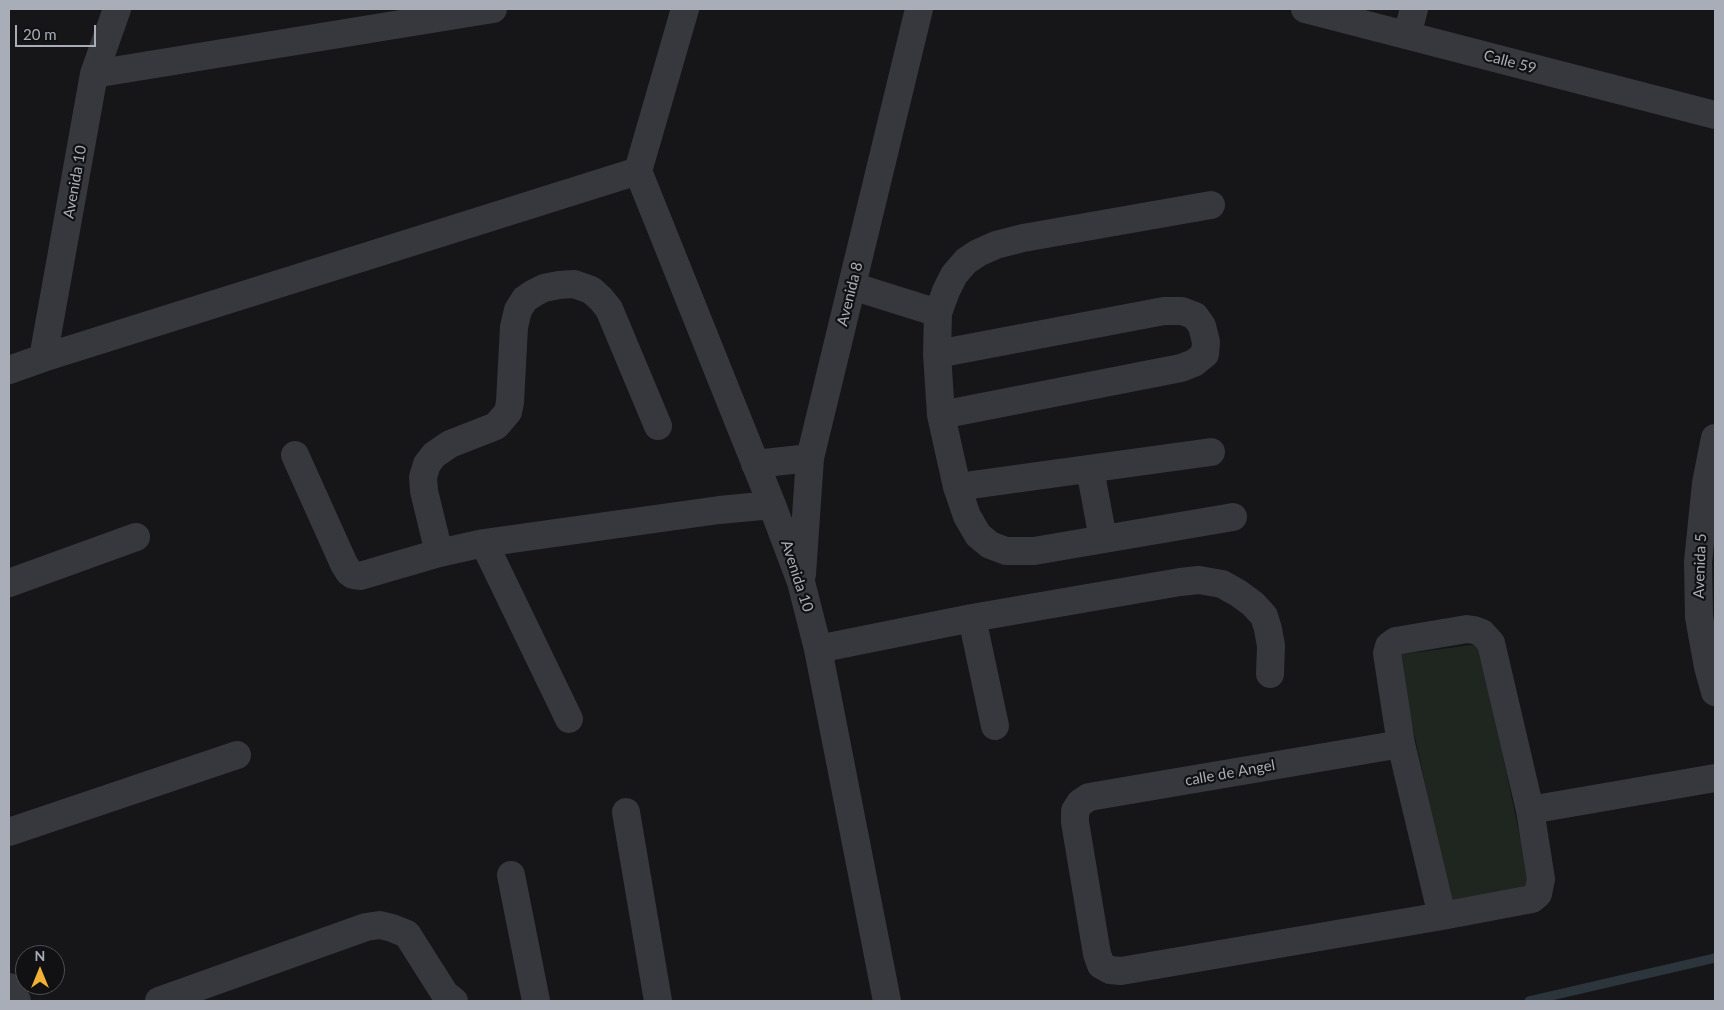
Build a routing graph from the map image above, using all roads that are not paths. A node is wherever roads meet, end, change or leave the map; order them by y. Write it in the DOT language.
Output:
graph roads {
  1 [pos="117,9"];
  2 [pos="493,9"];
  3 [pos="685,9"];
  4 [pos="919,9"];
  5 [pos="1305,9"];
  6 [pos="1414,9"];
  7 [pos="1407,35"];
  8 [pos="94,74"];
  9 [pos="1715,115"];
  10 [pos="638,171"];
  11 [pos="1211,205"];
  12 [pos="852,286"];
  13 [pos="938,313"];
  14 [pos="936,354"];
  15 [pos="43,358"];
  16 [pos="9,370"];
  17 [pos="941,415"];
  18 [pos="658,426"];
  19 [pos="1715,438"];
  20 [pos="1211,452"];
  21 [pos="295,455"];
  22 [pos="810,458"];
  23 [pos="755,464"];
  24 [pos="1090,469"];
  25 [pos="1711,484"];
  26 [pos="958,487"];
  27 [pos="772,505"];
  28 [pos="1233,517"];
  29 [pos="136,537"];
  30 [pos="1103,539"];
  31 [pos="484,543"];
  32 [pos="439,553"];
  33 [pos="801,582"];
  34 [pos="9,583"];
  35 [pos="972,618"];
  36 [pos="818,649"];
  37 [pos="1270,674"];
  38 [pos="1715,692"];
  39 [pos="569,719"];
  40 [pos="995,726"];
  41 [pos="1401,744"];
  42 [pos="237,754"];
  43 [pos="1715,778"];
  44 [pos="1530,810"];
  45 [pos="626,812"];
  46 [pos="9,832"];
  47 [pos="511,875"];
  48 [pos="1442,916"];
  49 [pos="9,986"];
  50 [pos="17,1001"];
  51 [pos="159,1001"];
  52 [pos="454,1001"];
  53 [pos="536,1001"];
  54 [pos="658,1001"];
  55 [pos="887,1001"];
  1 -- 8 [label="street, Avenida 10"];
  2 -- 8 [label="street"];
  3 -- 10 [label="street"];
  4 -- 12 [label="street, Avenida 8"];
  5 -- 7 [label="street, Calle 59"];
  6 -- 7 [label="street"];
  7 -- 9 [label="street, Calle 59"];
  8 -- 15 [label="street, Avenida 10"];
  10 -- 15 [label="street"];
  10 -- 23 [label="street, Avenida 10"];
  11 -- 13 [label="street"];
  12 -- 13 [label="street"];
  12 -- 22 [label="street, Avenida 8"];
  13 -- 14 [label="street"];
  14 -- 17 [label="street"];
  14 -- 17 [label="street"];
  15 -- 16 [label="street"];
  17 -- 26 [label="street"];
  18 -- 32 [label="street"];
  19 -- 25 [label="street, Avenida 5"];
  20 -- 24 [label="street"];
  21 -- 32 [label="street"];
  22 -- 23 [label="street"];
  22 -- 33 [label="street, Avenida 8"];
  23 -- 27 [label="street, Avenida 10"];
  24 -- 26 [label="street"];
  24 -- 30 [label="street"];
  25 -- 38 [label="street, Avenida 5"];
  26 -- 30 [label="street"];
  27 -- 31 [label="street"];
  27 -- 33 [label="street, Avenida 10"];
  28 -- 30 [label="street"];
  29 -- 34 [label="street"];
  31 -- 32 [label="street"];
  31 -- 39 [label="street"];
  33 -- 36 [label="street, Avenida 10"];
  35 -- 36 [label="street"];
  35 -- 37 [label="street"];
  35 -- 40 [label="street"];
  36 -- 55 [label="street, Avenida 10"];
  41 -- 44 [label="street"];
  41 -- 48 [label="street"];
  41 -- 48 [label="street, calle de Angel"];
  42 -- 46 [label="street"];
  43 -- 44 [label="street"];
  44 -- 48 [label="street"];
  45 -- 54 [label="street"];
  47 -- 53 [label="street"];
  49 -- 50 [label="street"];
  51 -- 52 [label="street"];
}
